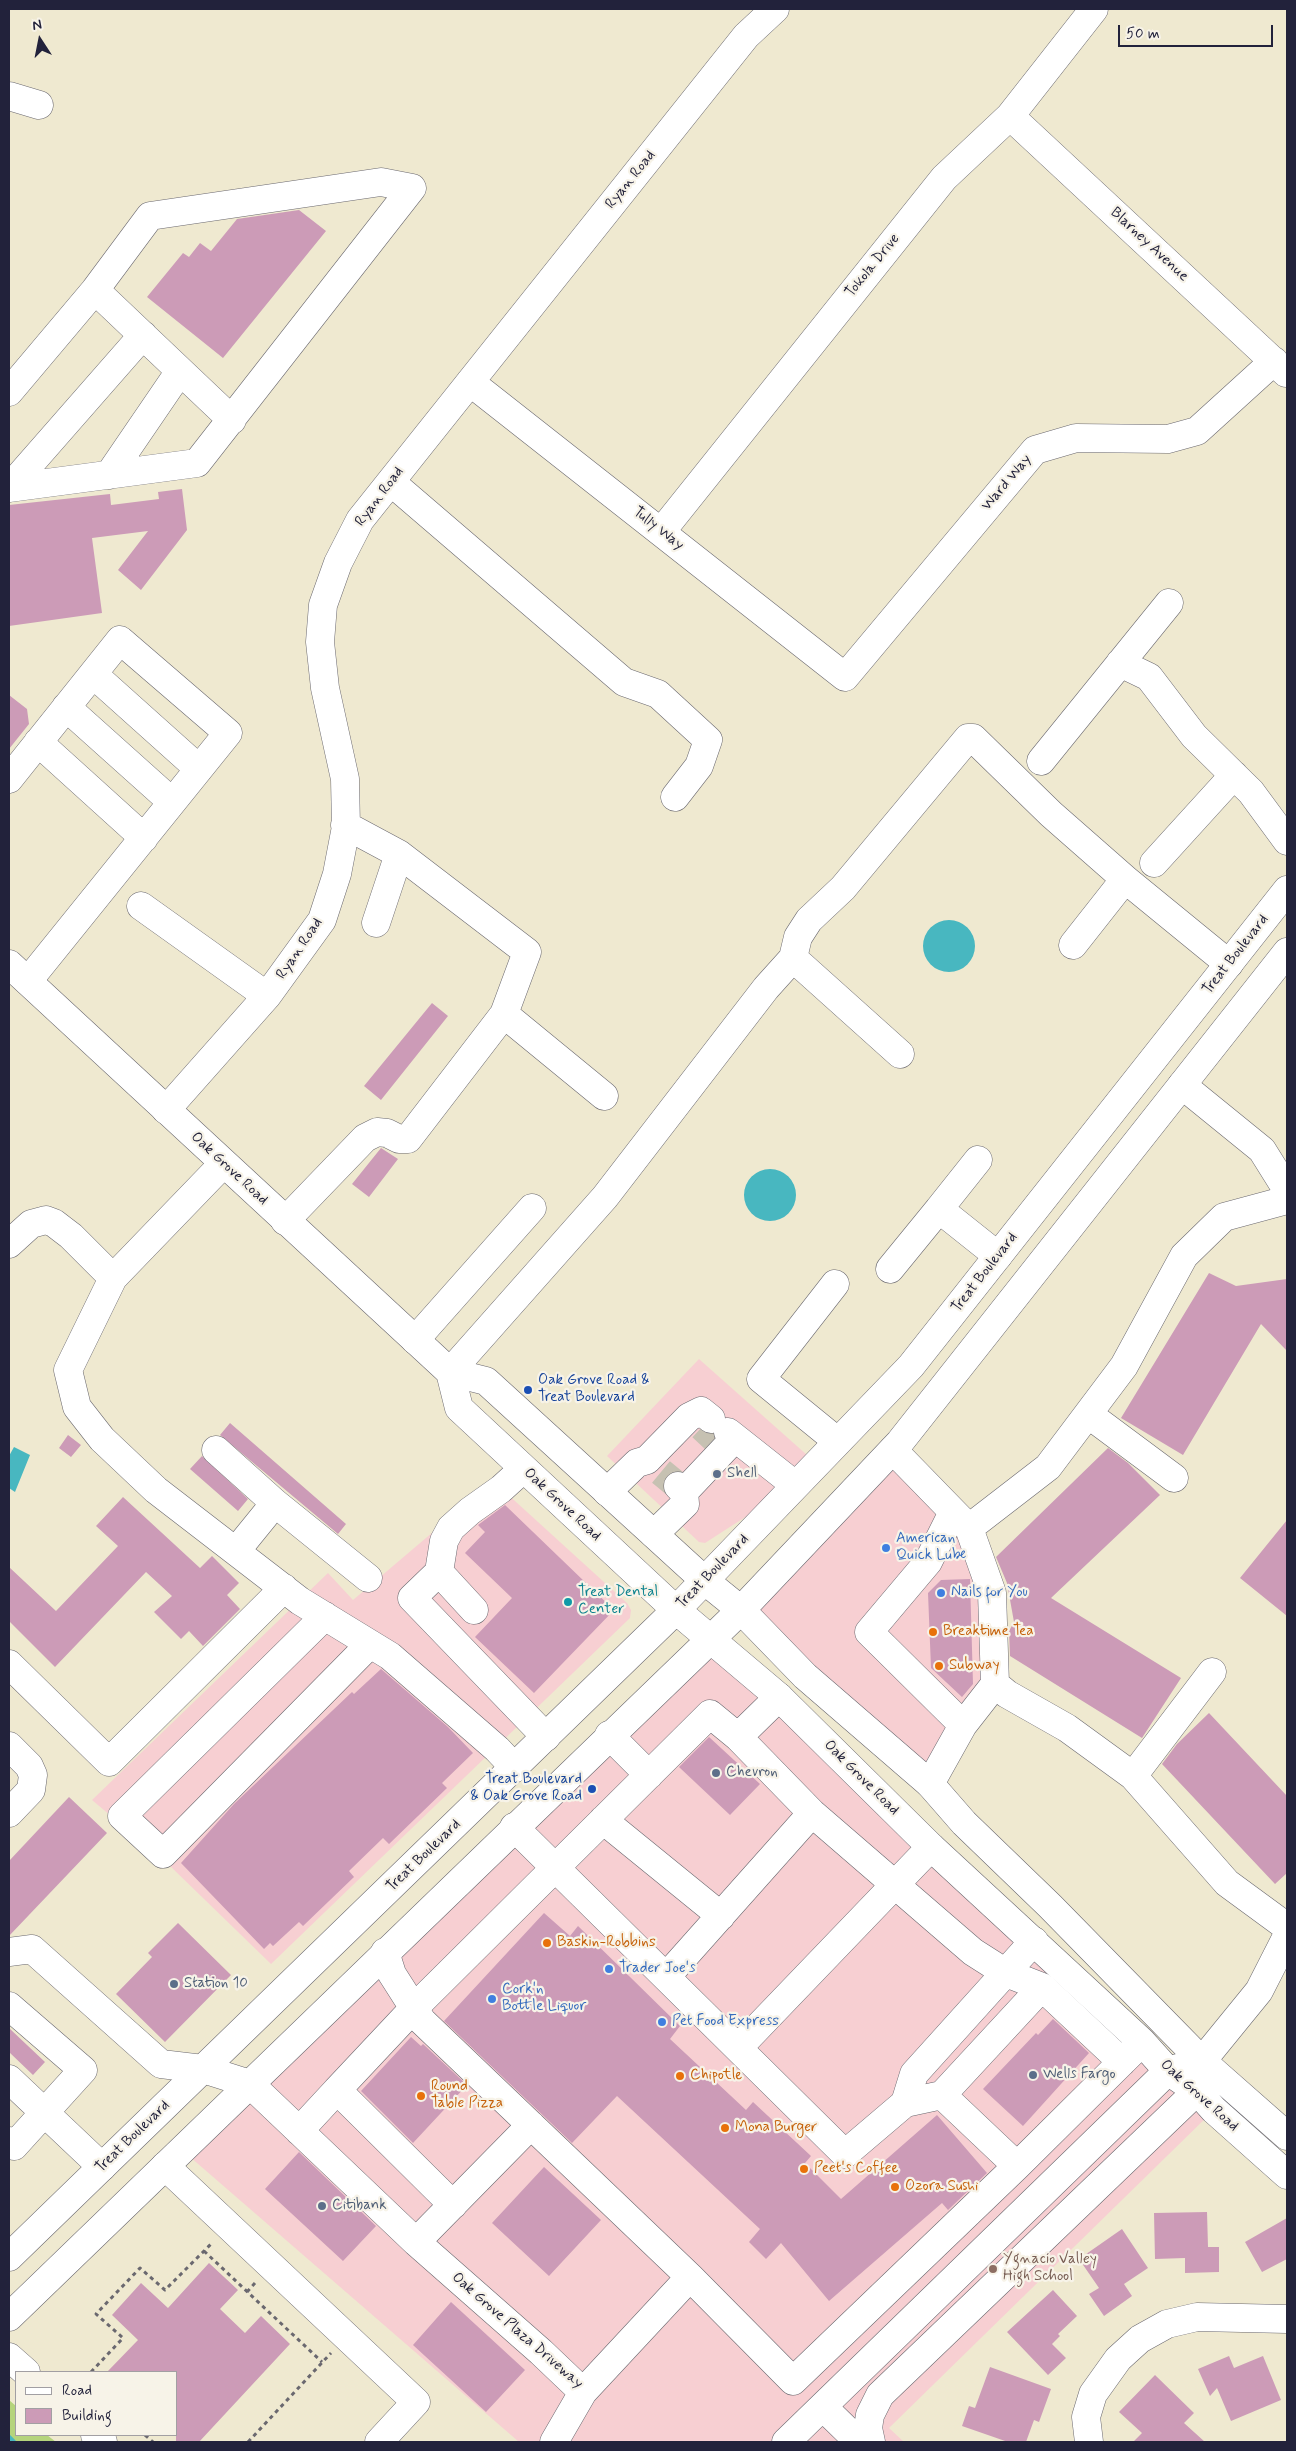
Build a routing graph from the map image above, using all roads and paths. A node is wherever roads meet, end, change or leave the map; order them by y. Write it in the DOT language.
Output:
graph roads {
  1 [pos="775,9"];
  2 [pos="1094,9"];
  3 [pos="9,96"];
  4 [pos="39,104"];
  5 [pos="1010,116"];
  6 [pos="95,290"];
  7 [pos="143,335"];
  8 [pos="1281,368"];
  9 [pos="180,371"];
  10 [pos="470,382"];
  11 [pos="9,392"];
  12 [pos="232,420"];
  13 [pos="109,475"];
  14 [pos="391,482"];
  15 [pos="9,488"];
  16 [pos="661,532"];
  17 [pos="1169,603"];
  18 [pos="1120,663"];
  19 [pos="93,674"];
  20 [pos="845,677"];
  21 [pos="66,707"];
  22 [pos="38,742"];
  23 [pos="1041,761"];
  24 [pos="200,768"];
  25 [pos="1234,775"];
  26 [pos="9,779"];
  27 [pos="675,797"];
  28 [pos="172,802"];
  29 [pos="345,825"];
  30 [pos="144,838"];
  31 [pos="1287,841"];
  32 [pos="399,854"];
  33 [pos="1154,863"];
  34 [pos="1125,879"];
  35 [pos="1287,890"];
  36 [pos="141,906"];
  37 [pos="376,923"];
  38 [pos="1073,945"];
  39 [pos="1287,952"];
  40 [pos="793,958"];
  41 [pos="1229,964"];
  42 [pos="18,973"];
  43 [pos="267,996"];
  44 [pos="504,1014"];
  45 [pos="900,1054"];
  46 [pos="1182,1085"];
  47 [pos="604,1096"];
  48 [pos="166,1110"];
  49 [pos="978,1160"];
  50 [pos="223,1164"];
  51 [pos="1287,1190"];
  52 [pos="1287,1200"];
  53 [pos="532,1208"];
  54 [pos="939,1209"];
  55 [pos="285,1221"];
  56 [pos="9,1244"];
  57 [pos="998,1256"];
  58 [pos="890,1268"];
  59 [pos="113,1278"];
  60 [pos="835,1284"];
  61 [pos="415,1340"];
  62 [pos="450,1372"];
  63 [pos="1088,1414"];
  64 [pos="716,1432"];
  65 [pos="837,1441"];
  66 [pos="216,1450"];
  67 [pos="892,1450"];
  68 [pos="523,1469"];
  69 [pos="673,1472"];
  70 [pos="1174,1478"];
  71 [pos="795,1486"];
  72 [pos="607,1492"];
  73 [pos="275,1503"];
  74 [pos="961,1520"];
  75 [pos="654,1534"];
  76 [pos="236,1551"];
  77 [pos="439,1572"];
  78 [pos="368,1578"];
  79 [pos="704,1580"];
  80 [pos="284,1588"];
  81 [pos="474,1610"];
  82 [pos="676,1610"];
  83 [pos="741,1610"];
  84 [pos="325,1616"];
  85 [pos="711,1638"];
  86 [pos="370,1644"];
  87 [pos="9,1664"];
  88 [pos="1212,1672"];
  89 [pos="995,1684"];
  90 [pos="779,1697"];
  91 [pos="963,1725"];
  92 [pos="609,1735"];
  93 [pos="738,1737"];
  94 [pos="546,1738"];
  95 [pos="9,1746"];
  96 [pos="514,1768"];
  97 [pos="649,1775"];
  98 [pos="1133,1776"];
  99 [pos="930,1784"];
  100 [pos="9,1813"];
  101 [pos="812,1813"];
  102 [pos="604,1820"];
  103 [pos="514,1827"];
  104 [pos="931,1847"];
  105 [pos="556,1867"];
  106 [pos="895,1883"];
  107 [pos="721,1916"];
  108 [pos="1287,1927"];
  109 [pos="1287,1936"];
  110 [pos="1034,1941"];
  111 [pos="9,1952"];
  112 [pos="385,1952"];
  113 [pos="1006,1972"];
  114 [pos="666,1977"];
  115 [pos="1042,1987"];
  116 [pos="9,2006"];
  117 [pos="414,2008"];
  118 [pos="1142,2042"];
  119 [pos="738,2048"];
  120 [pos="1202,2061"];
  121 [pos="1122,2062"];
  122 [pos="203,2069"];
  123 [pos="1168,2071"];
  124 [pos="9,2079"];
  125 [pos="250,2084"];
  126 [pos="337,2090"];
  127 [pos="1197,2091"];
  128 [pos="942,2095"];
  129 [pos="905,2104"];
  130 [pos="44,2113"];
  131 [pos="531,2125"];
  132 [pos="299,2131"];
  133 [pos="1287,2136"];
  134 [pos="9,2141"];
  135 [pos="165,2166"];
  136 [pos="1017,2166"];
  137 [pos="102,2167"];
  138 [pos="1287,2175"];
  139 [pos="453,2205"];
  140 [pos="227,2227"];
  141 [pos="416,2242"];
  142 [pos="204,2251"];
  143 [pos="9,2257"];
  144 [pos="690,2277"];
  145 [pos="9,2316"];
  146 [pos="1287,2319"];
  147 [pos="345,2337"];
  148 [pos="9,2356"];
  149 [pos="322,2362"];
  150 [pos="25,2371"];
  151 [pos="92,2371"];
  152 [pos="583,2392"];
  153 [pos="823,2407"];
  154 [pos="248,2442"];
  155 [pos="379,2442"];
  156 [pos="554,2442"];
  157 [pos="786,2442"];
  158 [pos="859,2442"];
  159 [pos="871,2442"];
  160 [pos="1089,2442"];
  1 -- 10 [label="main road, Ryan Road"];
  2 -- 5 [label="main road, Tokola Drive"];
  3 -- 4 [label="main road"];
  5 -- 8 [label="main road, Blarney Avenue"];
  5 -- 16 [label="main road, Tokola Drive"];
  6 -- 7 [label="main road"];
  6 -- 11 [label="main road"];
  6 -- 12 [label="main road"];
  7 -- 9 [label="main road"];
  7 -- 15 [label="main road"];
  8 -- 20 [label="main road, Ward Way"];
  9 -- 12 [label="main road"];
  9 -- 13 [label="main road"];
  10 -- 14 [label="main road, Ryan Road"];
  10 -- 16 [label="main road, Tully Way"];
  12 -- 13 [label="main road"];
  13 -- 15 [label="main road"];
  14 -- 27 [label="main road"];
  14 -- 29 [label="main road, Ryan Road"];
  16 -- 20 [label="main road, Tully Way"];
  17 -- 18 [label="main road"];
  18 -- 23 [label="main road"];
  18 -- 25 [label="main road"];
  19 -- 21 [label="main road"];
  19 -- 24 [label="main road"];
  19 -- 24 [label="main road"];
  21 -- 22 [label="main road"];
  21 -- 28 [label="main road"];
  22 -- 26 [label="main road"];
  22 -- 30 [label="main road"];
  24 -- 28 [label="main road"];
  25 -- 31 [label="main road"];
  25 -- 33 [label="main road"];
  28 -- 30 [label="main road"];
  29 -- 32 [label="main road"];
  29 -- 43 [label="main road, Ryan Road"];
  30 -- 42 [label="main road"];
  32 -- 37 [label="main road"];
  32 -- 44 [label="main road"];
  34 -- 38 [label="main road"];
  34 -- 40 [label="main road"];
  34 -- 41 [label="main road"];
  35 -- 41 [label="main road, Treat Boulevard"];
  36 -- 43 [label="main road"];
  39 -- 46 [label="main road"];
  40 -- 45 [label="main road"];
  40 -- 62 [label="main road"];
  41 -- 57 [label="main road, Treat Boulevard"];
  42 -- 48 [label="main road, Oak Grove Road"];
  43 -- 48 [label="main road, Ryan Road"];
  44 -- 47 [label="main road"];
  44 -- 55 [label="main road"];
  46 -- 51 [label="main road"];
  46 -- 67 [label="main road"];
  48 -- 50 [label="main road, Oak Grove Road"];
  49 -- 54 [label="main road"];
  50 -- 55 [label="main road, Oak Grove Road"];
  50 -- 59 [label="main road"];
  52 -- 63 [label="main road"];
  53 -- 61 [label="main road"];
  54 -- 57 [label="main road"];
  54 -- 58 [label="main road"];
  55 -- 61 [label="main road, Oak Grove Road"];
  56 -- 59 [label="main road"];
  57 -- 65 [label="main road, Treat Boulevard"];
  59 -- 76 [label="main road"];
  60 -- 65 [label="main road"];
  61 -- 62 [label="main road, Oak Grove Road"];
  62 -- 68 [label="main road, Oak Grove Road"];
  62 -- 72 [label="main road, Oak Grove Road"];
  63 -- 70 [label="main road"];
  63 -- 74 [label="main road"];
  64 -- 69 [label="main road"];
  64 -- 69 [label="main road"];
  64 -- 71 [label="main road"];
  65 -- 71 [label="main road, Treat Boulevard"];
  66 -- 73 [label="main road"];
  67 -- 74 [label="main road"];
  67 -- 83 [label="main road"];
  68 -- 77 [label="main road"];
  68 -- 82 [label="main road, Oak Grove Road"];
  69 -- 72 [label="main road"];
  69 -- 75 [label="main road"];
  71 -- 79 [label="main road, Treat Boulevard"];
  72 -- 75 [label="main road, Oak Grove Road"];
  73 -- 76 [label="main road"];
  73 -- 78 [label="main road"];
  74 -- 89 [label="main road"];
  74 -- 91 [label="main road"];
  75 -- 79 [label="main road, Oak Grove Road"];
  76 -- 80 [label="main road"];
  77 -- 81 [label="main road"];
  77 -- 94 [label="main road"];
  79 -- 82 [label="main road, Treat Boulevard"];
  79 -- 83 [label="main road, Oak Grove Road"];
  80 -- 84 [label="main road"];
  80 -- 87 [label="main road"];
  82 -- 85 [label="main road, Oak Grove Road"];
  82 -- 94 [label="main road, Treat Boulevard"];
  83 -- 85 [label="main road"];
  83 -- 99 [label="main road, Oak Grove Road"];
  84 -- 86 [label="main road"];
  84 -- 86 [label="main road"];
  85 -- 90 [label="main road, Oak Grove Road"];
  85 -- 92 [label="main road"];
  86 -- 96 [label="main road"];
  88 -- 98 [label="main road"];
  89 -- 91 [label="main road"];
  89 -- 98 [label="main road"];
  90 -- 93 [label="main road"];
  90 -- 104 [label="main road, Oak Grove Road"];
  91 -- 99 [label="main road"];
  92 -- 97 [label="main road"];
  92 -- 103 [label="main road"];
  93 -- 97 [label="main road"];
  93 -- 101 [label="main road"];
  94 -- 96 [label="main road, Treat Boulevard"];
  95 -- 100 [label="main road"];
  96 -- 122 [label="main road, Treat Boulevard"];
  97 -- 102 [label="main road"];
  98 -- 108 [label="main road"];
  99 -- 120 [label="main road, Oak Grove Road"];
  101 -- 106 [label="main road"];
  101 -- 107 [label="main road"];
  102 -- 105 [label="main road"];
  102 -- 107 [label="main road"];
  103 -- 105 [label="main road"];
  103 -- 112 [label="main road"];
  104 -- 106 [label="main road"];
  104 -- 110 [label="main road, Oak Grove Road"];
  105 -- 114 [label="main road"];
  105 -- 117 [label="main road"];
  106 -- 113 [label="main road"];
  106 -- 119 [label="main road"];
  107 -- 114 [label="main road"];
  109 -- 120 [label="main road"];
  110 -- 113 [label="main road"];
  110 -- 118 [label="main road, Oak Grove Road"];
  111 -- 122 [label="main road"];
  112 -- 117 [label="main road"];
  112 -- 125 [label="main road"];
  113 -- 115 [label="main road"];
  113 -- 129 [label="main road"];
  114 -- 119 [label="main road"];
  115 -- 121 [label="main road"];
  115 -- 128 [label="main road"];
  116 -- 130 [label="main road"];
  117 -- 126 [label="main road"];
  117 -- 131 [label="main road"];
  118 -- 121 [label="main road"];
  118 -- 123 [label="main road, Oak Grove Road"];
  119 -- 129 [label="main road"];
  120 -- 123 [label="main road"];
  120 -- 127 [label="main road"];
  120 -- 133 [label="main road, Oak Grove Road"];
  121 -- 136 [label="main road"];
  122 -- 125 [label="main road"];
  122 -- 137 [label="main road, Treat Boulevard"];
  123 -- 127 [label="main road, Oak Grove Road"];
  123 -- 153 [label="main road"];
  124 -- 130 [label="main road"];
  125 -- 132 [label="main road, Oak Grove Plaza Driveway"];
  125 -- 135 [label="main road"];
  126 -- 132 [label="main road"];
  126 -- 139 [label="main road"];
  127 -- 138 [label="main road, Oak Grove Road"];
  127 -- 159 [label="main road"];
  128 -- 129 [label="main road"];
  128 -- 136 [label="main road"];
  130 -- 134 [label="main road"];
  130 -- 137 [label="main road"];
  131 -- 139 [label="main road"];
  131 -- 144 [label="main road"];
  132 -- 141 [label="main road, Oak Grove Plaza Driveway"];
  135 -- 140 [label="main road"];
  135 -- 145 [label="main road"];
  136 -- 144 [label="main road"];
  137 -- 143 [label="main road, Treat Boulevard"];
  139 -- 141 [label="main road"];
  140 -- 142 [label="path"];
  140 -- 147 [label="main road"];
  141 -- 152 [label="main road, Oak Grove Plaza Driveway"];
  142 -- 149 [label="path"];
  142 -- 151 [label="path"];
  144 -- 152 [label="main road, Oak Grove Plaza Driveway"];
  146 -- 160 [label="main road"];
  147 -- 149 [label="path"];
  147 -- 155 [label="main road"];
  148 -- 150 [label="main road"];
  149 -- 154 [label="path"];
  152 -- 156 [label="main road"];
  153 -- 157 [label="main road"];
  153 -- 158 [label="main road"];
}
